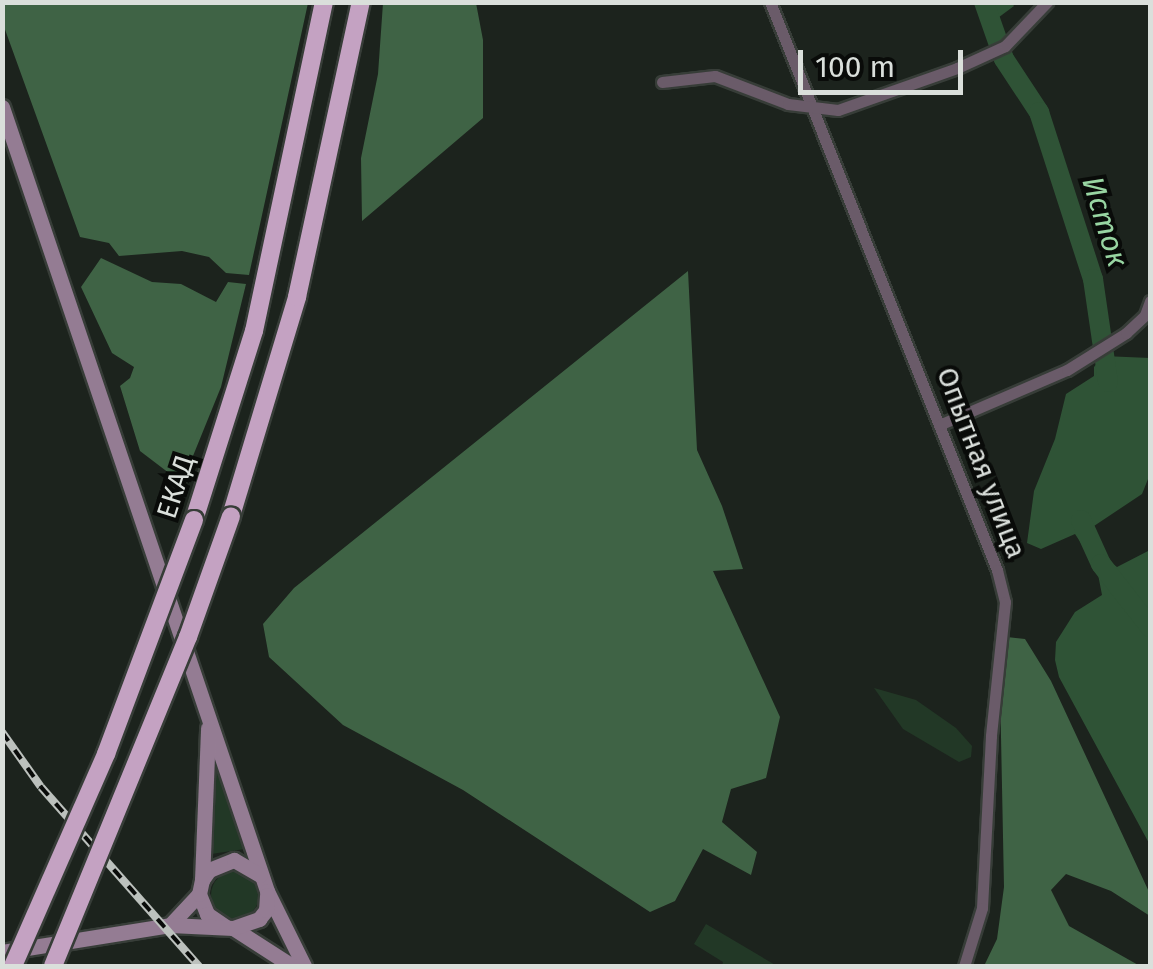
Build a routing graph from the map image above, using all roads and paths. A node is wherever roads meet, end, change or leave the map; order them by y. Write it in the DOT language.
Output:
graph roads {
  1 [pos="324,2"];
  2 [pos="361,2"];
  3 [pos="770,2"];
  4 [pos="1047,2"];
  5 [pos="662,82"];
  6 [pos="2,107"];
  7 [pos="814,110"];
  8 [pos="1150,301"];
  9 [pos="939,425"];
  10 [pos="208,718"];
  11 [pos="265,883"];
  12 [pos="200,887"];
  13 [pos="170,925"];
  14 [pos="230,927"];
  15 [pos="2,952"];
  16 [pos="14,966"];
  17 [pos="54,966"];
  18 [pos="292,966"];
  19 [pos="304,966"];
  20 [pos="964,966"];
  1 -- 16 [label="highway, ЕКАД, bridge"];
  2 -- 17 [label="highway, bridge"];
  3 -- 7 [label="street, Опытная улица"];
  4 -- 7 [label="street"];
  5 -- 7 [label="street"];
  6 -- 10 [label="main road"];
  7 -- 9 [label="street, Опытная улица"];
  8 -- 9 [label="street"];
  9 -- 20 [label="street, Опытная улица"];
  10 -- 11 [label="main road"];
  10 -- 12 [label="main road"];
  11 -- 12 [label="main road"];
  11 -- 14 [label="main road"];
  11 -- 19 [label="main road"];
  12 -- 13 [label="main road"];
  12 -- 14 [label="main road"];
  13 -- 14 [label="main road"];
  13 -- 15 [label="main road"];
  14 -- 18 [label="main road"];
}
